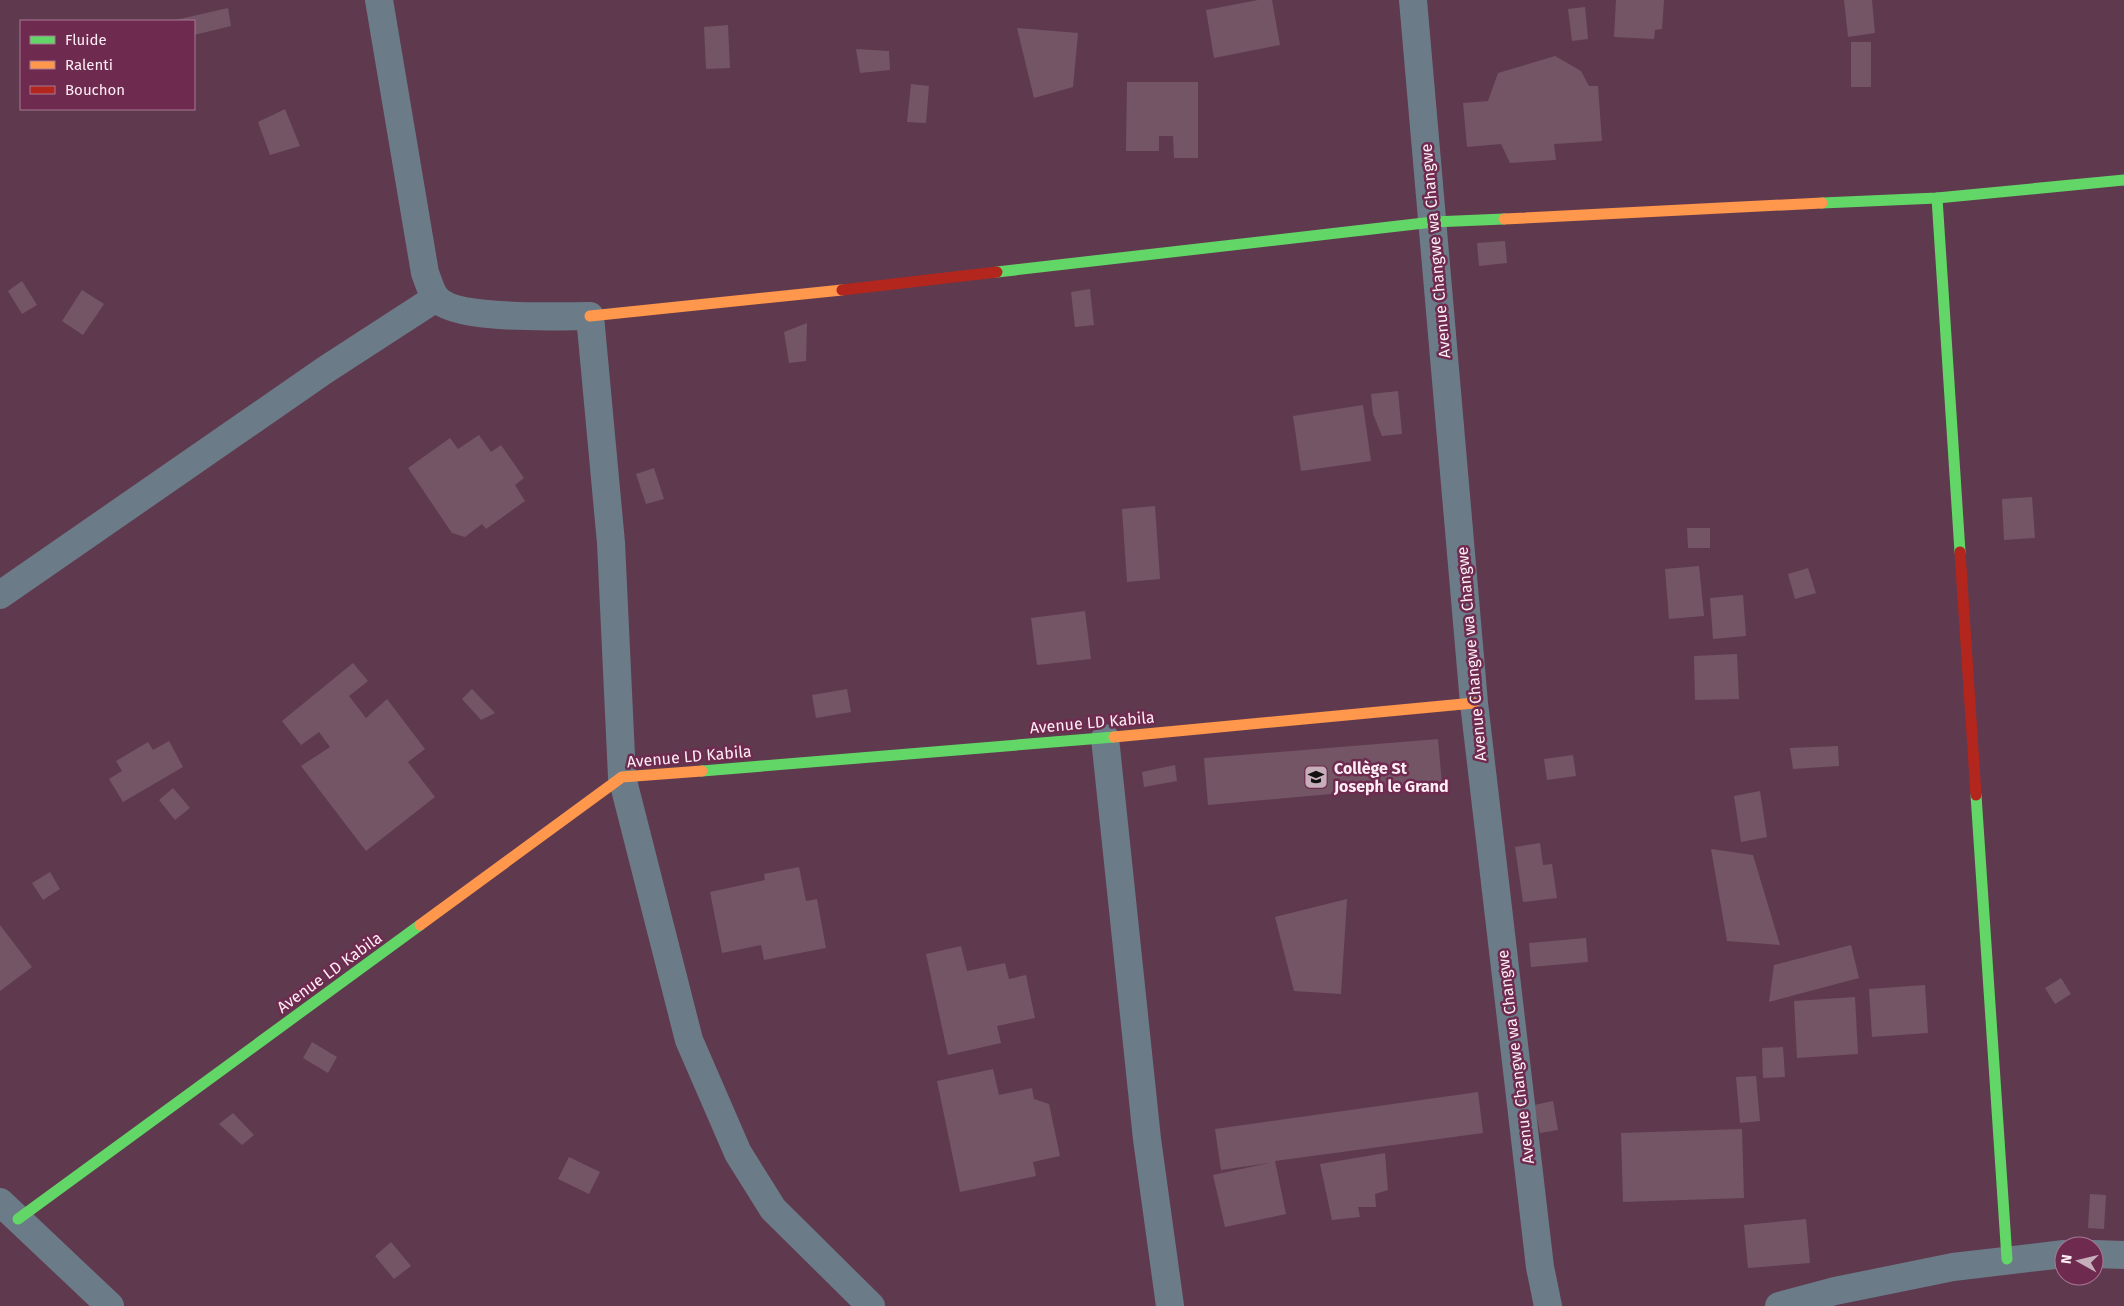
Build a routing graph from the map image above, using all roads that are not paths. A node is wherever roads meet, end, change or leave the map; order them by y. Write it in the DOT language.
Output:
graph roads {
  1 [pos="379,0"];
  2 [pos="1413,0"];
  3 [pos="2124,180"];
  4 [pos="1937,198"];
  5 [pos="1432,222"];
  6 [pos="436,298"];
  7 [pos="590,316"];
  8 [pos="0,595"];
  9 [pos="1474,703"];
  10 [pos="1105,738"];
  11 [pos="622,777"];
  12 [pos="9,1210"];
  13 [pos="2104,1254"];
  14 [pos="2054,1255"];
  15 [pos="2124,1255"];
  16 [pos="2007,1259"];
  17 [pos="110,1306"];
  18 [pos="872,1306"];
  19 [pos="1170,1306"];
  20 [pos="1548,1306"];
  21 [pos="1779,1306"];
  1 -- 6 [label="street"];
  2 -- 5 [label="street, Avenue Changwe wa Changwe"];
  3 -- 4 [label="street"];
  4 -- 5 [label="street"];
  4 -- 16 [label="street"];
  5 -- 7 [label="street"];
  5 -- 9 [label="street, Avenue Changwe wa Changwe"];
  6 -- 7 [label="street"];
  6 -- 8 [label="street"];
  7 -- 11 [label="street"];
  9 -- 10 [label="street, Avenue LD Kabila"];
  9 -- 20 [label="street, Avenue Changwe wa Changwe"];
  10 -- 11 [label="street, Avenue LD Kabila"];
  10 -- 19 [label="street"];
  11 -- 12 [label="street, Avenue LD Kabila"];
  11 -- 18 [label="street"];
  12 -- 17 [label="street"];
  13 -- 15 [label="street"];
  14 -- 16 [label="street"];
  16 -- 21 [label="street"];
}
